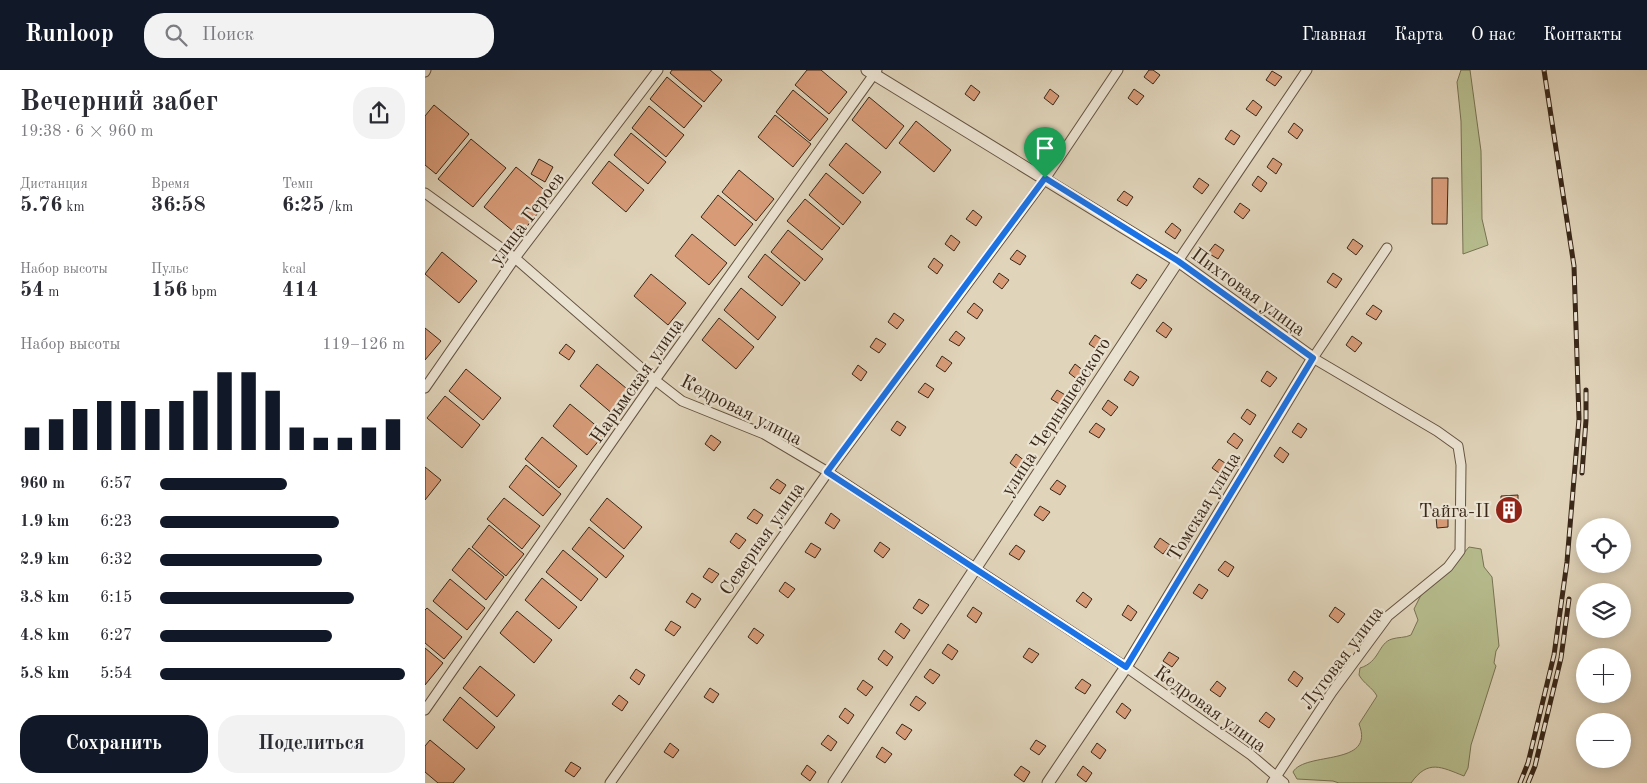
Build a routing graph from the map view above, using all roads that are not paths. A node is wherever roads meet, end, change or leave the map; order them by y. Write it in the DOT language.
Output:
graph roads {
  1 [pos="658,70"];
  2 [pos="1118,70"];
  3 [pos="1307,70"];
  4 [pos="872,72"];
  5 [pos="1045,178"];
  6 [pos="425,193"];
  7 [pos="1387,248"];
  8 [pos="515,258"];
  9 [pos="1178,261"];
  10 [pos="1313,358"];
  11 [pos="655,380"];
  12 [pos="425,388"];
  13 [pos="1458,446"];
  14 [pos="827,472"];
  15 [pos="976,568"];
  16 [pos="1126,667"];
  17 [pos="425,710"];
  18 [pos="1274,780"];
  19 [pos="610,783"];
  20 [pos="834,783"];
  21 [pos="1048,783"];
  22 [pos="1284,783"];
  1 -- 8 [label="street, улица Героев"];
  2 -- 5 [label="street, Северная улица"];
  3 -- 9 [label="street, улица Чернышевского"];
  4 -- 5 [label="street, Пихтовая улица"];
  4 -- 11 [label="street, Нарымская улица"];
  5 -- 9 [label="street, Пихтовая улица"];
  5 -- 14 [label="street, Северная улица"];
  6 -- 8 [label="street, Кедровая улица"];
  7 -- 10 [label="street, Томская улица"];
  8 -- 11 [label="street, Кедровая улица"];
  8 -- 12 [label="street, улица Героев"];
  9 -- 10 [label="street, Пихтовая улица"];
  9 -- 15 [label="street, улица Чернышевского"];
  10 -- 13 [label="street, Пихтовая улица"];
  10 -- 16 [label="street, Томская улица"];
  11 -- 14 [label="street, Кедровая улица"];
  11 -- 17 [label="street, Нарымская улица"];
  13 -- 18 [label="street, Луговая улица"];
  14 -- 15 [label="street, Кедровая улица"];
  14 -- 19 [label="street, Северная улица"];
  15 -- 16 [label="street, Кедровая улица"];
  15 -- 20 [label="street, улица Чернышевского"];
  16 -- 18 [label="street, Кедровая улица"];
  16 -- 21 [label="street, Томская улица"];
  18 -- 22 [label="street, Кедровая улица"];
}
